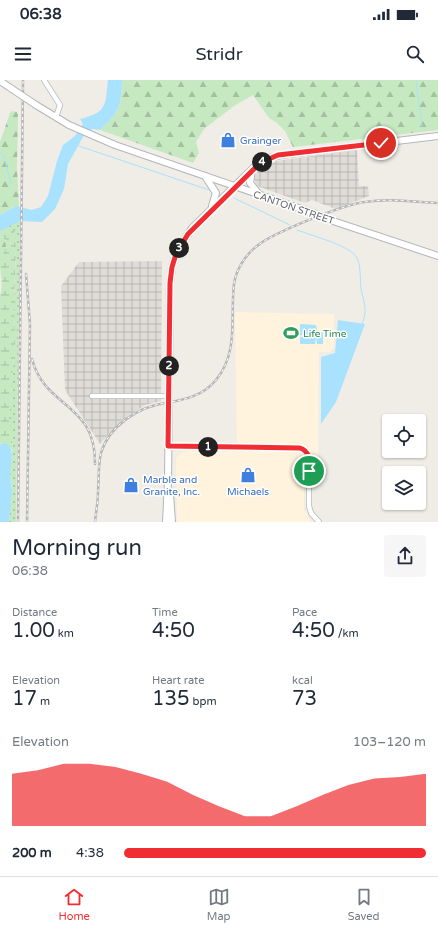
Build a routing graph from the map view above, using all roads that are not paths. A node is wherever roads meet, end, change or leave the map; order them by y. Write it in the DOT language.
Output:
graph roads {
  1 [pos="44,80"];
  2 [pos="0,81"];
  3 [pos="56,117"];
  4 [pos="438,136"];
  5 [pos="254,167"];
  6 [pos="205,176"];
  7 [pos="235,186"];
  8 [pos="259,195"];
  9 [pos="210,210"];
  10 [pos="438,256"];
  11 [pos="92,396"];
  12 [pos="169,396"];
  13 [pos="168,446"];
  14 [pos="168,482"];
  15 [pos="166,522"];
  16 [pos="172,522"];
  17 [pos="319,522"];
  1 -- 3 [label="street"];
  2 -- 3 [label="main road, CANTON STREET, bridge"];
  3 -- 6 [label="main road, CANTON STREET"];
  4 -- 5 [label="main road"];
  5 -- 7 [label="main road"];
  5 -- 8 [label="main road"];
  6 -- 7 [label="main road, CANTON STREET"];
  6 -- 9 [label="main road"];
  7 -- 8 [label="main road, CANTON STREET"];
  7 -- 9 [label="main road"];
  8 -- 10 [label="main road, CANTON STREET, bridge"];
  9 -- 12 [label="main road"];
  11 -- 12 [label="street"];
  12 -- 13 [label="main road"];
  13 -- 14 [label="main road"];
  13 -- 17 [label="street"];
  14 -- 15 [label="main road"];
  14 -- 16 [label="main road"];
}
